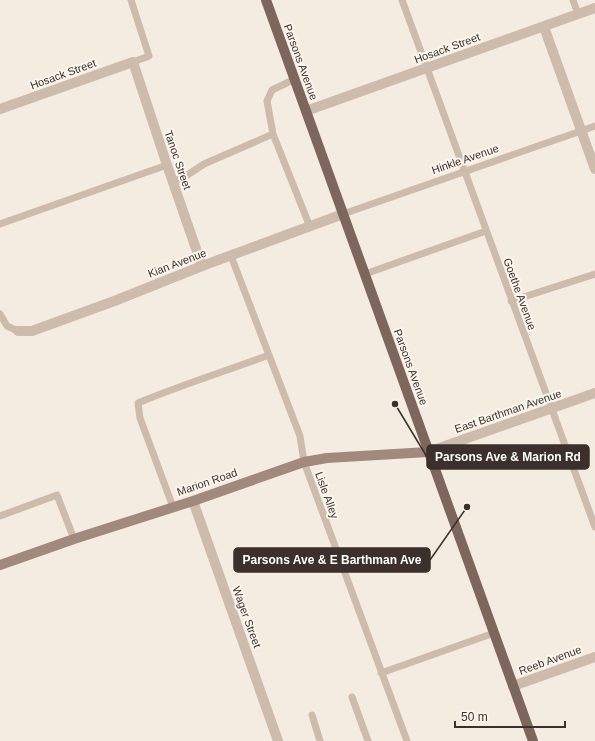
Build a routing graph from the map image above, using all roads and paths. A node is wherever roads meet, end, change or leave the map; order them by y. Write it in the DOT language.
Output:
graph roads {
  1 [pos="131,0"];
  2 [pos="266,0"];
  3 [pos="402,0"];
  4 [pos="573,0"];
  5 [pos="595,8"];
  6 [pos="578,14"];
  7 [pos="544,27"];
  8 [pos="133,62"];
  9 [pos="426,68"];
  10 [pos="295,79"];
  11 [pos="0,109"];
  12 [pos="306,111"];
  13 [pos="595,126"];
  14 [pos="581,130"];
  15 [pos="273,134"];
  16 [pos="167,165"];
  17 [pos="595,169"];
  18 [pos="464,171"];
  19 [pos="173,182"];
  20 [pos="343,214"];
  21 [pos="0,224"];
  22 [pos="310,227"];
  23 [pos="486,231"];
  24 [pos="231,256"];
  25 [pos="202,266"];
  26 [pos="365,274"];
  27 [pos="595,274"];
  28 [pos="511,300"];
  29 [pos="0,314"];
  30 [pos="18,331"];
  31 [pos="269,354"];
  32 [pos="595,393"];
  33 [pos="551,408"];
  34 [pos="428,452"];
  35 [pos="304,462"];
  36 [pos="193,501"];
  37 [pos="173,506"];
  38 [pos="0,516"];
  39 [pos="595,527"];
  40 [pos="74,539"];
  41 [pos="0,565"];
  42 [pos="494,632"];
  43 [pos="595,657"];
  44 [pos="381,673"];
  45 [pos="514,686"];
  46 [pos="352,697"];
  47 [pos="312,715"];
  48 [pos="278,741"];
  49 [pos="320,741"];
  50 [pos="368,741"];
  51 [pos="406,741"];
  52 [pos="533,741"];
  1 -- 8 [label="lane"];
  2 -- 10 [label="main road, Parsons Avenue"];
  3 -- 9 [label="lane, Goethe Avenue"];
  4 -- 6 [label="lane"];
  5 -- 6 [label="street, Hosack Street"];
  6 -- 7 [label="street, Hosack Street"];
  7 -- 9 [label="street, Hosack Street"];
  7 -- 14 [label="street"];
  8 -- 11 [label="street, Hosack Street"];
  8 -- 16 [label="street, Tanoc Street"];
  9 -- 12 [label="street, Hosack Street"];
  9 -- 18 [label="lane, Goethe Avenue"];
  10 -- 12 [label="main road, Parsons Avenue"];
  10 -- 15 [label="lane"];
  12 -- 20 [label="main road, Parsons Avenue"];
  13 -- 14 [label="lane, Hinkle Avenue"];
  14 -- 17 [label="street"];
  14 -- 18 [label="lane, Hinkle Avenue"];
  15 -- 19 [label="lane"];
  15 -- 22 [label="lane"];
  16 -- 19 [label="street, Tanoc Street"];
  16 -- 21 [label="lane"];
  18 -- 20 [label="lane, Hinkle Avenue"];
  18 -- 23 [label="lane, Goethe Avenue"];
  19 -- 25 [label="street, Tanoc Street"];
  20 -- 22 [label="street, Kian Avenue"];
  20 -- 26 [label="main road, Parsons Avenue"];
  22 -- 24 [label="street, Kian Avenue"];
  23 -- 26 [label="lane"];
  23 -- 28 [label="lane, Goethe Avenue"];
  24 -- 25 [label="street, Kian Avenue"];
  24 -- 31 [label="lane, Lisle Alley"];
  25 -- 30 [label="street, Kian Avenue"];
  26 -- 34 [label="main road, Parsons Avenue"];
  27 -- 28 [label="lane"];
  28 -- 33 [label="lane, Goethe Avenue"];
  29 -- 30 [label="lane"];
  31 -- 35 [label="lane, Lisle Alley"];
  31 -- 37 [label="lane"];
  32 -- 33 [label="street, East Barthman Avenue"];
  33 -- 34 [label="street, East Barthman Avenue"];
  33 -- 39 [label="lane, Goethe Avenue"];
  34 -- 35 [label="street, Marion Road"];
  34 -- 42 [label="main road, Parsons Avenue"];
  35 -- 36 [label="street, Marion Road"];
  35 -- 44 [label="lane, Lisle Alley"];
  36 -- 37 [label="street, Marion Road"];
  36 -- 48 [label="street, Wager Street"];
  37 -- 40 [label="street, Marion Road"];
  38 -- 40 [label="lane"];
  40 -- 41 [label="street, Marion Road"];
  42 -- 44 [label="lane"];
  42 -- 45 [label="main road, Parsons Avenue"];
  43 -- 45 [label="street, Reeb Avenue"];
  44 -- 51 [label="lane, Lisle Alley"];
  45 -- 52 [label="main road, Parsons Avenue"];
  46 -- 50 [label="lane"];
  47 -- 49 [label="lane"];
}
